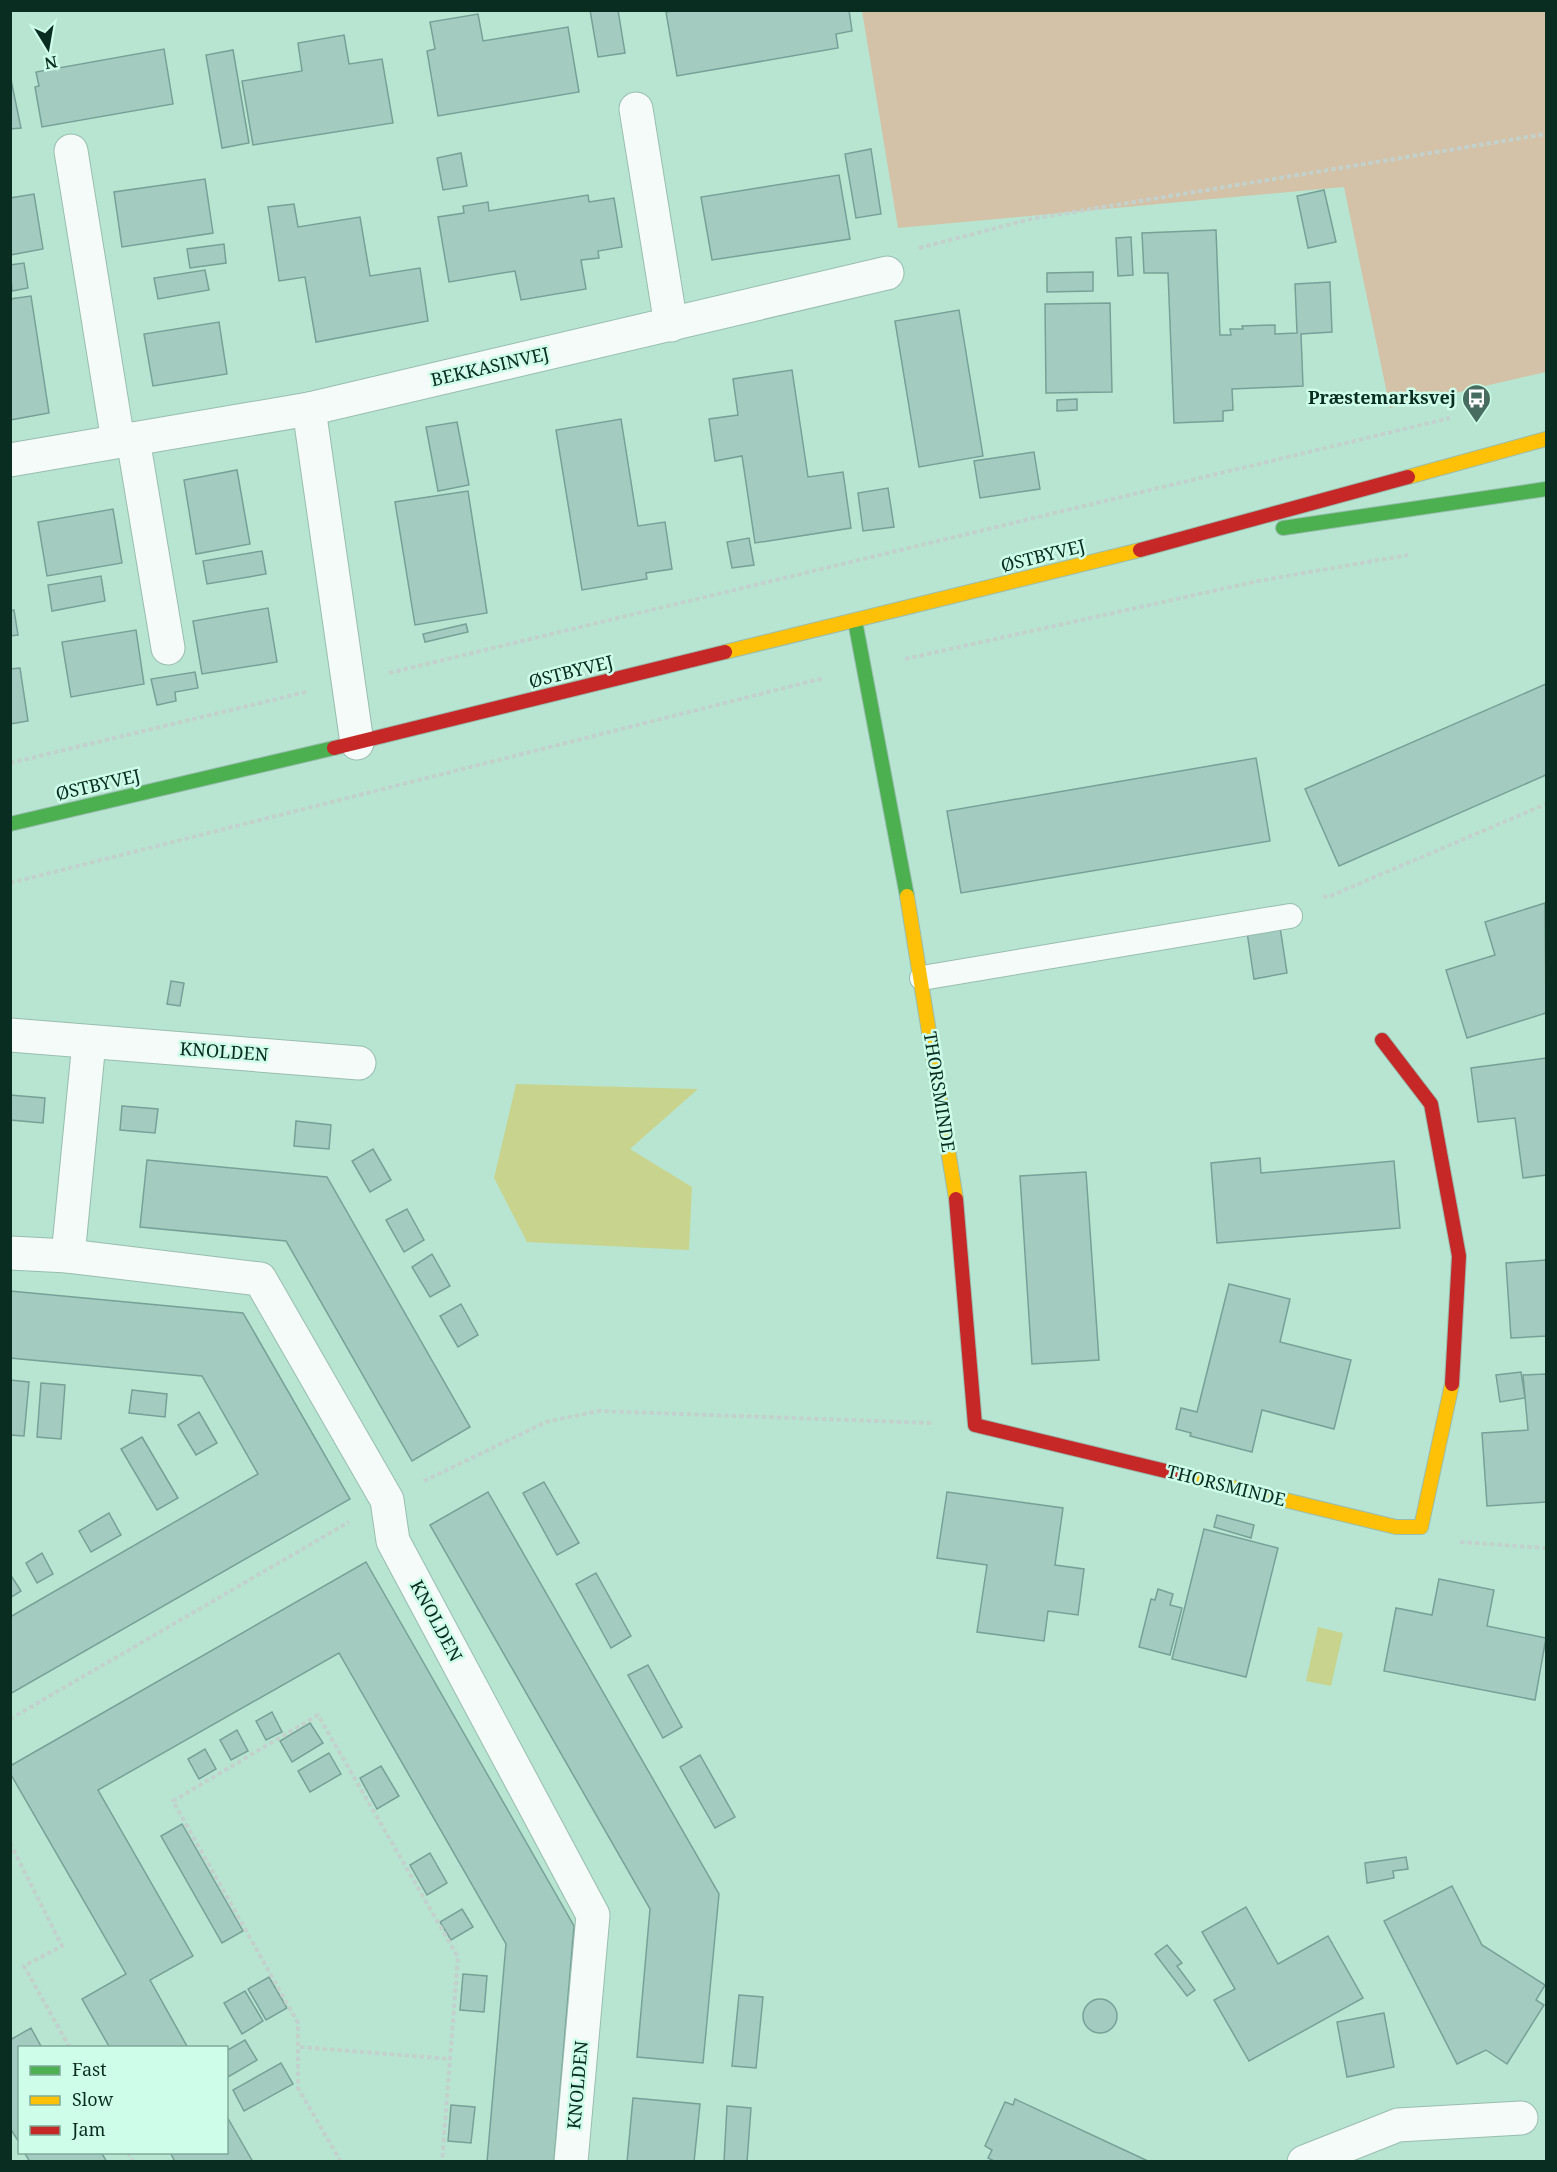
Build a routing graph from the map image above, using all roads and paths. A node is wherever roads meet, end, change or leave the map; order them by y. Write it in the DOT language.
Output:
graph roads {
  1 [pos="636,109"];
  2 [pos="1546,134"];
  3 [pos="71,151"];
  4 [pos="887,273"];
  5 [pos="671,325"];
  6 [pos="309,409"];
  7 [pos="1453,417"];
  8 [pos="1546,439"];
  9 [pos="125,440"];
  10 [pos="10,460"];
  11 [pos="1546,489"];
  12 [pos="1139,550"];
  13 [pos="1420,554"];
  14 [pos="855,621"];
  15 [pos="168,648"];
  16 [pos="863,668"];
  17 [pos="348,682"];
  18 [pos="357,743"];
  19 [pos="10,763"];
  20 [pos="10,824"];
  21 [pos="10,883"];
  22 [pos="1290,916"];
  23 [pos="921,978"];
  24 [pos="10,1035"];
  25 [pos="1382,1040"];
  26 [pos="89,1042"];
  27 [pos="359,1063"];
  28 [pos="10,1253"];
  29 [pos="68,1256"];
  30 [pos="975,1425"];
  31 [pos="387,1500"];
  32 [pos="1421,1527"];
  33 [pos="1546,1548"];
  34 [pos="10,1719"];
  35 [pos="10,1843"];
  36 [pos="69,2046"];
  37 [pos="300,2047"];
  38 [pos="451,2059"];
  39 [pos="1521,2118"];
  40 [pos="341,2162"];
  41 [pos="442,2162"];
  42 [pos="571,2162"];
  43 [pos="1304,2162"];
  1 -- 5 [label="street"];
  2 -- 4 [label="path"];
  3 -- 9 [label="street"];
  4 -- 5 [label="street, BEKKASINVEJ"];
  5 -- 6 [label="street, BEKKASINVEJ"];
  6 -- 9 [label="street, BEKKASINVEJ"];
  6 -- 17 [label="street"];
  7 -- 17 [label="path"];
  8 -- 12 [label="street, ØSTBYVEJ"];
  9 -- 10 [label="street, BEKKASINVEJ"];
  9 -- 15 [label="street"];
  11 -- 12 [label="street, ØSTBYVEJ"];
  12 -- 14 [label="street, ØSTBYVEJ"];
  13 -- 16 [label="path"];
  14 -- 16 [label="street, THORSMINDE"];
  14 -- 18 [label="street, ØSTBYVEJ"];
  16 -- 21 [label="path"];
  16 -- 23 [label="street, THORSMINDE"];
  17 -- 18 [label="street"];
  17 -- 19 [label="path"];
  18 -- 20 [label="street, ØSTBYVEJ"];
  22 -- 23 [label="lane"];
  23 -- 30 [label="street, THORSMINDE"];
  24 -- 26 [label="street, KNOLDEN"];
  25 -- 32 [label="street"];
  26 -- 27 [label="street, KNOLDEN"];
  26 -- 29 [label="street"];
  28 -- 29 [label="street, KNOLDEN"];
  29 -- 31 [label="street, KNOLDEN"];
  30 -- 31 [label="path"];
  30 -- 32 [label="street, THORSMINDE"];
  31 -- 34 [label="path"];
  31 -- 42 [label="street, KNOLDEN"];
  32 -- 33 [label="path"];
  35 -- 36 [label="path"];
  37 -- 38 [label="path"];
  37 -- 38 [label="path"];
  37 -- 40 [label="path"];
  38 -- 41 [label="path"];
  39 -- 43 [label="street"];
}
